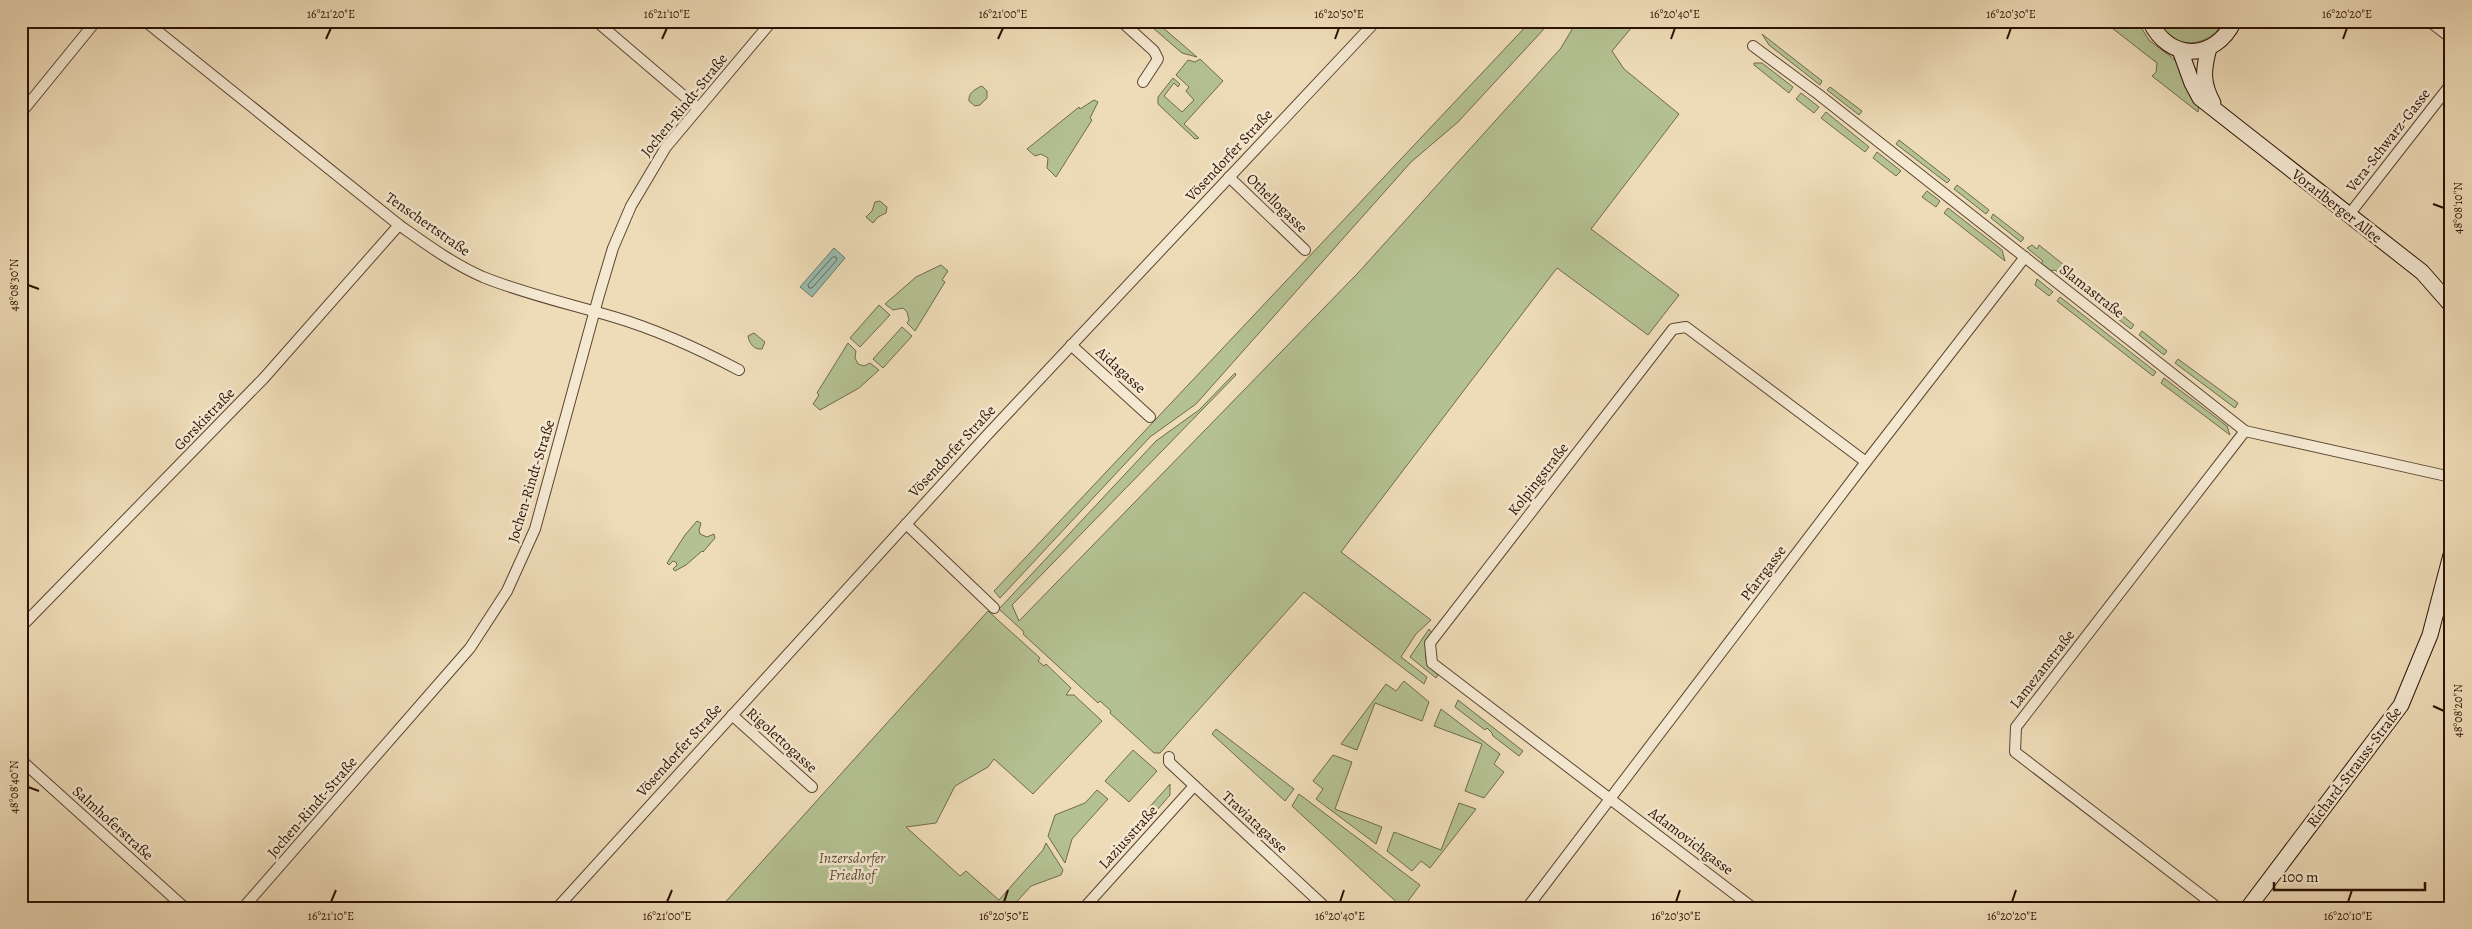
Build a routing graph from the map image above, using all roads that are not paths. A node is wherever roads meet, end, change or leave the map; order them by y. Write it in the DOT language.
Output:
graph roads {
  1 [pos="96,21"];
  2 [pos="145,21"];
  3 [pos="596,21"];
  4 [pos="772,21"];
  5 [pos="1121,21"];
  6 [pos="1376,21"];
  7 [pos="2150,21"];
  8 [pos="2234,21"];
  9 [pos="2429,21"];
  10 [pos="2451,38"];
  11 [pos="1753,46"];
  12 [pos="2209,48"];
  13 [pos="2180,50"];
  14 [pos="1143,82"];
  15 [pos="2451,84"];
  16 [pos="698,108"];
  17 [pos="21,113"];
  18 [pos="2218,113"];
  19 [pos="1229,177"];
  20 [pos="2348,216"];
  21 [pos="399,225"];
  22 [pos="1305,250"];
  23 [pos="2025,257"];
  24 [pos="2451,305"];
  25 [pos="594,312"];
  26 [pos="1071,345"];
  27 [pos="739,370"];
  28 [pos="1150,417"];
  29 [pos="2245,431"];
  30 [pos="1866,462"];
  31 [pos="2451,477"];
  32 [pos="906,524"];
  33 [pos="2451,555"];
  34 [pos="994,608"];
  35 [pos="21,627"];
  36 [pos="732,715"];
  37 [pos="1169,756"];
  38 [pos="21,760"];
  39 [pos="1194,786"];
  40 [pos="812,787"];
  41 [pos="1611,798"];
  42 [pos="560,907"];
  43 [pos="185,908"];
  44 [pos="244,908"];
  45 [pos="1084,908"];
  46 [pos="1326,908"];
  47 [pos="1526,908"];
  48 [pos="1753,908"];
  49 [pos="2218,908"];
  50 [pos="2248,908"];
  1 -- 17 [label="street"];
  2 -- 21 [label="street, Tenschertstraße"];
  3 -- 16 [label="street"];
  4 -- 16 [label="street, Jochen-Rindt-Straße"];
  5 -- 14 [label="street"];
  6 -- 19 [label="street, Vösendorfer Straße"];
  7 -- 13 [label="main road"];
  8 -- 12 [label="main road"];
  9 -- 10 [label="street"];
  11 -- 23 [label="street, Slamastraße"];
  12 -- 13 [label="main road"];
  12 -- 18 [label="main road, Vorarlberger Allee"];
  13 -- 18 [label="main road, Vorarlberger Allee"];
  15 -- 20 [label="street, Vera-Schwarz-Gasse"];
  16 -- 25 [label="street, Jochen-Rindt-Straße"];
  18 -- 20 [label="main road, Vorarlberger Allee"];
  19 -- 22 [label="street, Othellogasse"];
  19 -- 26 [label="street, Vösendorfer Straße"];
  20 -- 24 [label="main road, Vorarlberger Allee"];
  21 -- 25 [label="street, Tenschertstraße"];
  21 -- 35 [label="street, Gorskistraße"];
  23 -- 29 [label="street, Slamastraße"];
  23 -- 30 [label="street, Pfarrgasse"];
  25 -- 27 [label="street, Tenschertstraße"];
  25 -- 44 [label="street, Jochen-Rindt-Straße"];
  26 -- 28 [label="street, Aidagasse"];
  26 -- 32 [label="street, Vösendorfer Straße"];
  29 -- 31 [label="street, Slamastraße"];
  29 -- 49 [label="street, Lamezanstraße"];
  30 -- 41 [label="street, Pfarrgasse"];
  30 -- 41 [label="street, Kolpingstraße"];
  32 -- 34 [label="street"];
  32 -- 36 [label="street, Vösendorfer Straße"];
  33 -- 50 [label="main road, Richard-Strauss-Straße"];
  36 -- 40 [label="street, Rigolettogasse"];
  36 -- 42 [label="street, Vösendorfer Straße"];
  37 -- 39 [label="street, Traviatagasse"];
  38 -- 43 [label="street, Salmhoferstraße"];
  39 -- 45 [label="street, Laziusstraße"];
  39 -- 46 [label="street, Traviatagasse"];
  41 -- 47 [label="street, Pfarrgasse"];
  41 -- 48 [label="street, Adamovichgasse"];
}
